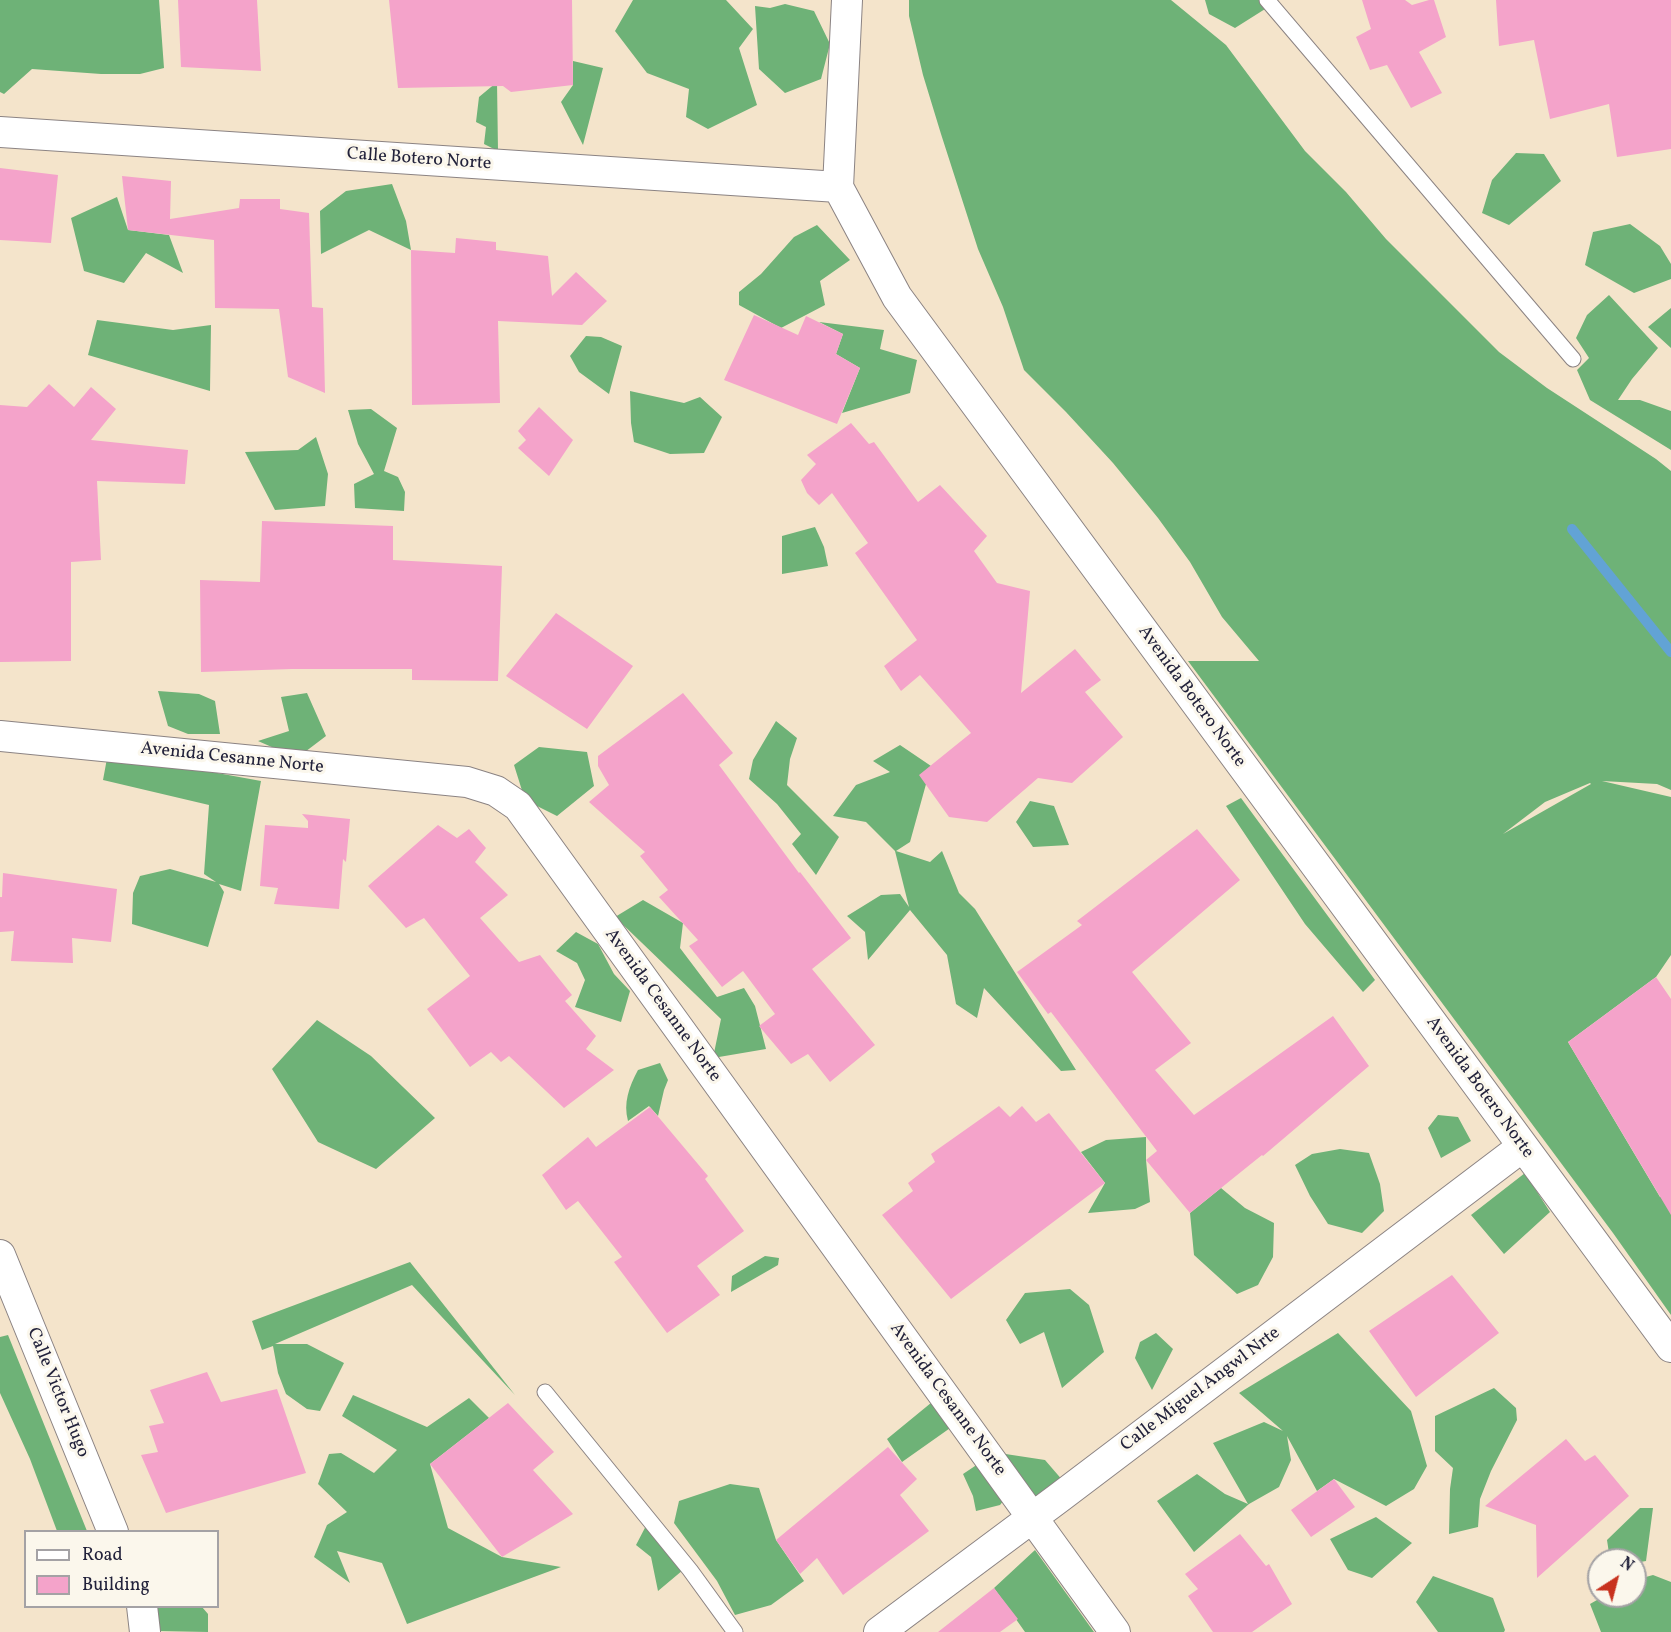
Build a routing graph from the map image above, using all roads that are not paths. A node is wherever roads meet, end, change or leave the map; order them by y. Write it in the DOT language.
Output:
graph roads {
  1 [pos="847,0"];
  2 [pos="1267,0"];
  3 [pos="0,132"];
  4 [pos="838,187"];
  5 [pos="1574,359"];
  6 [pos="0,736"];
  7 [pos="1522,1147"];
  8 [pos="0,1255"];
  9 [pos="1671,1347"];
  10 [pos="544,1392"];
  11 [pos="1032,1518"];
  12 [pos="112,1530"];
  13 [pos="142,1608"];
  14 [pos="145,1632"];
  15 [pos="735,1632"];
  16 [pos="879,1632"];
  17 [pos="1115,1632"];
  1 -- 4 [label="street"];
  2 -- 5 [label="lane"];
  3 -- 4 [label="street, Calle Botero Norte"];
  4 -- 7 [label="street, Avenida Botero Norte"];
  6 -- 11 [label="street, Avenida Cesanne Norte"];
  7 -- 9 [label="street, Avenida Botero Norte"];
  7 -- 11 [label="street, Calle Miguel Angwl Nrte"];
  8 -- 12 [label="street, Calle Victor Hugo"];
  10 -- 15 [label="lane"];
  11 -- 16 [label="street, Calle Miguel Angwl Nrte"];
  11 -- 17 [label="street, Avenida Cesanne Norte"];
  13 -- 14 [label="street"];
}
